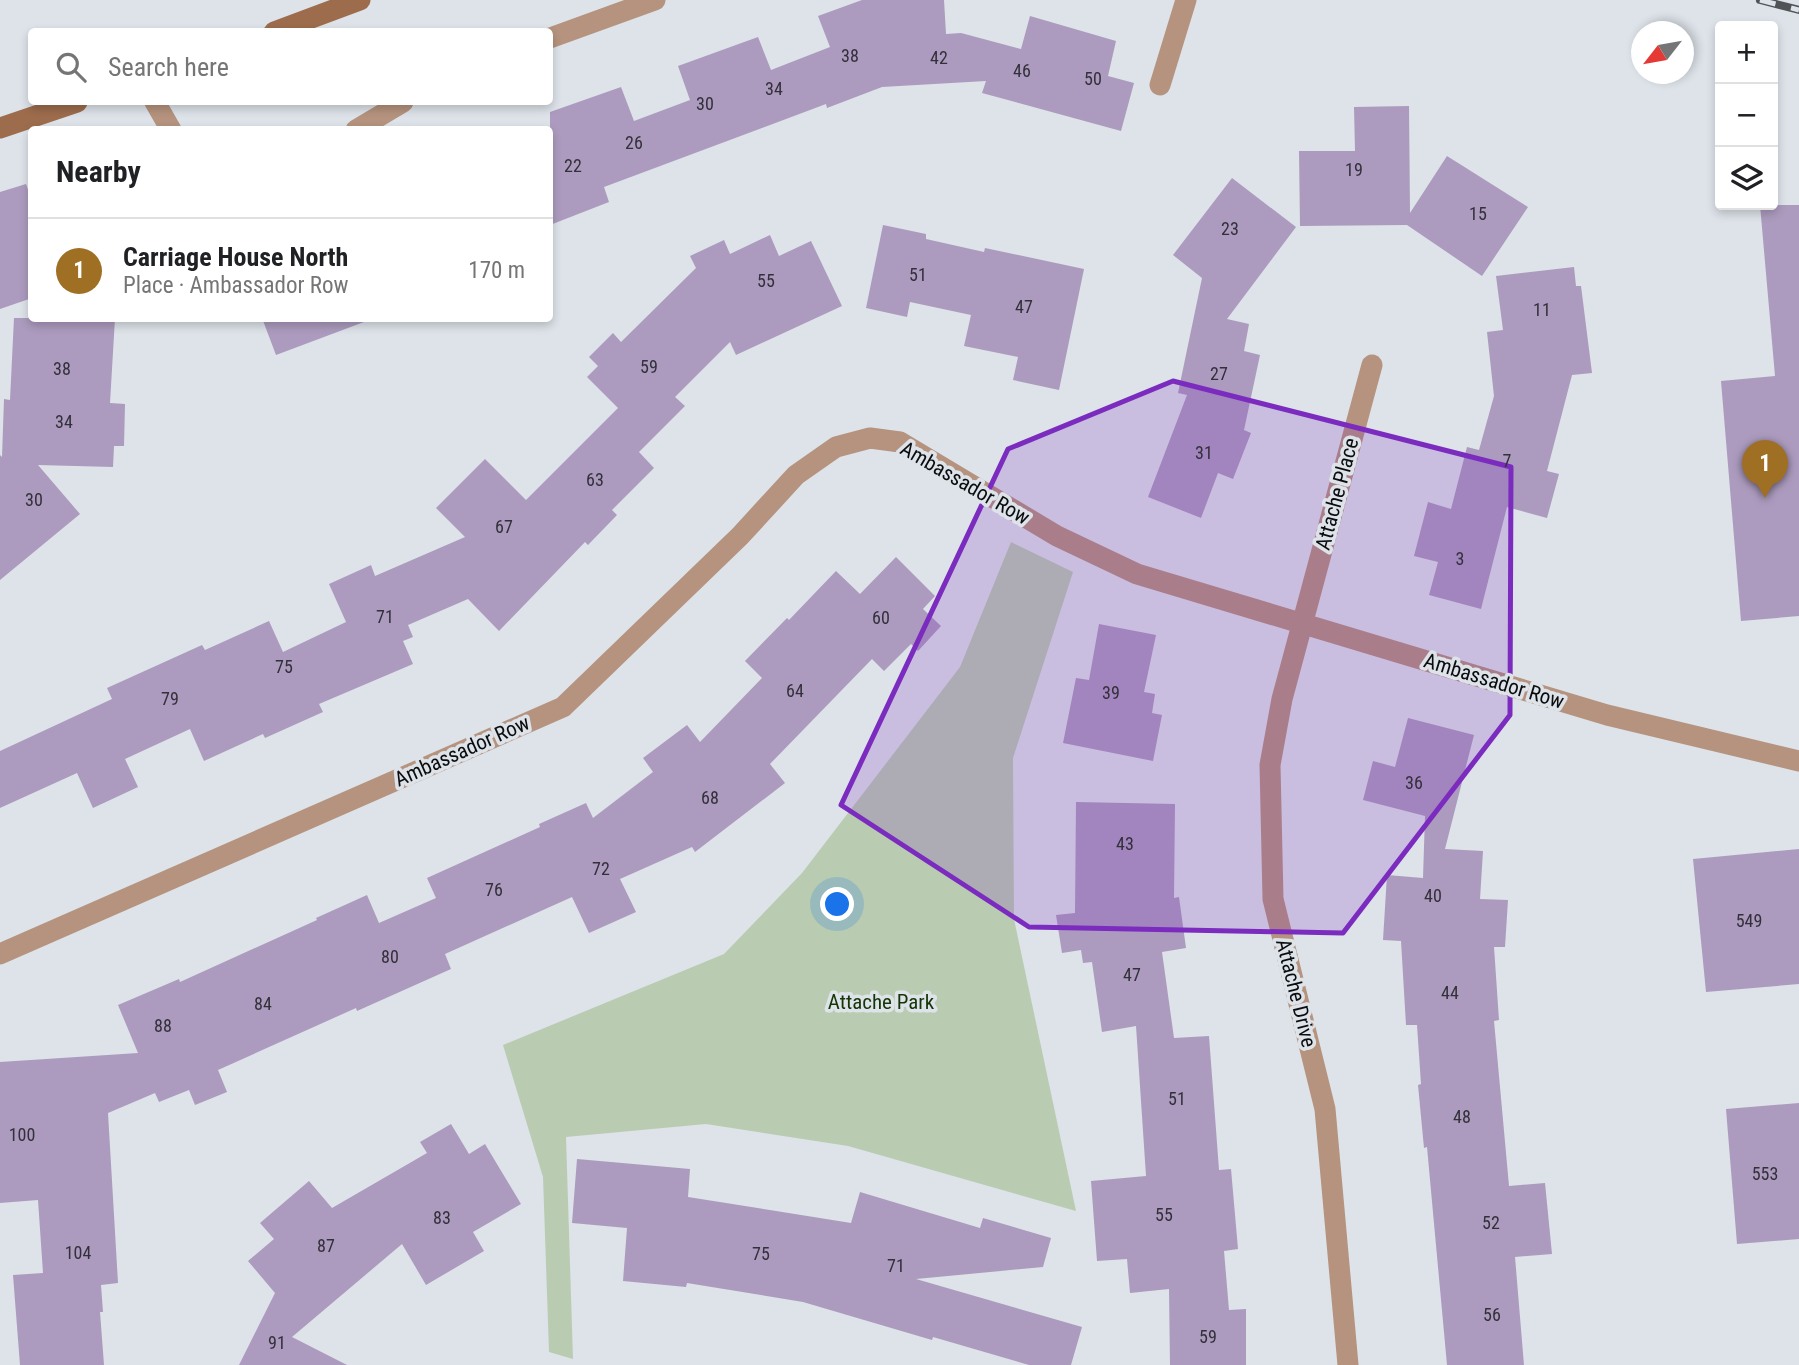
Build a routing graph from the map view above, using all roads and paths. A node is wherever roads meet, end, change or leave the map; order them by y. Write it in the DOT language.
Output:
graph roads {
  1 [pos="360,0"];
  2 [pos="655,0"];
  3 [pos="1186,0"];
  4 [pos="285,28"];
  5 [pos="553,37"];
  6 [pos="1160,85"];
  7 [pos="68,105"];
  8 [pos="157,105"];
  9 [pos="398,105"];
  10 [pos="168,126"];
  11 [pos="363,126"];
  12 [pos="0,128"];
  13 [pos="1372,365"];
  14 [pos="1303,623"];
  15 [pos="1799,761"];
  16 [pos="0,954"];
  17 [pos="1348,1365"];
  1 -- 4 [label="street"];
  2 -- 5 [label="street"];
  3 -- 6 [label="street"];
  7 -- 12 [label="street"];
  8 -- 10 [label="street"];
  9 -- 11 [label="street"];
  13 -- 14 [label="street, Attache Place"];
  14 -- 15 [label="street, Ambassador Row"];
  14 -- 16 [label="street, Ambassador Row"];
  14 -- 17 [label="street, Attache Drive"];
}
